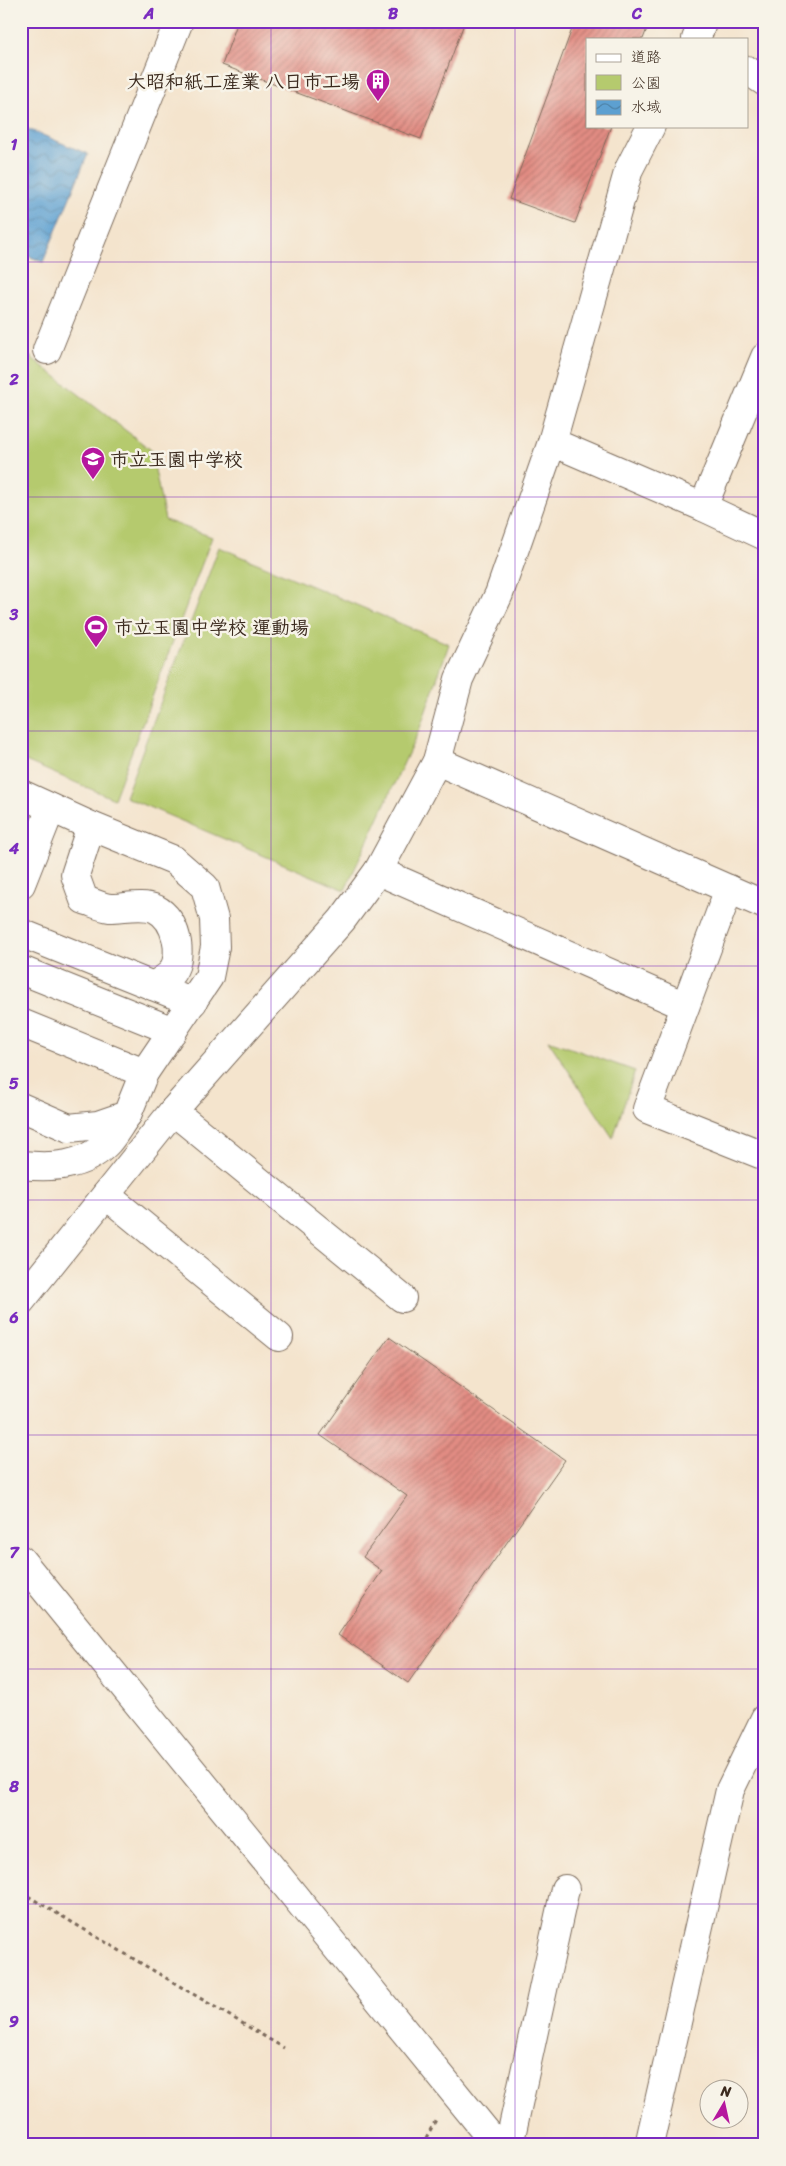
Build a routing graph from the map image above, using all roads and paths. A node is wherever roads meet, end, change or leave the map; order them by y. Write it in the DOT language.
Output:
graph roads {
  1 [pos="179,21"];
  2 [pos="748,71"];
  3 [pos="765,82"];
  4 [pos="650,128"];
  5 [pos="47,350"];
  6 [pos="765,357"];
  7 [pos="552,442"];
  8 [pos="703,507"];
  9 [pos="765,536"];
  10 [pos="437,761"];
  11 [pos="21,794"];
  12 [pos="51,808"];
  13 [pos="90,826"];
  14 [pos="378,871"];
  15 [pos="21,884"];
  16 [pos="729,889"];
  17 [pos="765,905"];
  18 [pos="21,933"];
  19 [pos="21,970"];
  20 [pos="153,986"];
  21 [pos="193,1002"];
  22 [pos="685,1006"];
  23 [pos="21,1023"];
  24 [pos="173,1031"];
  25 [pos="144,1073"];
  26 [pos="21,1107"];
  27 [pos="173,1112"];
  28 [pos="127,1115"];
  29 [pos="765,1156"];
  30 [pos="21,1165"];
  31 [pos="106,1195"];
  32 [pos="402,1298"];
  33 [pos="21,1300"];
  34 [pos="279,1337"];
  35 [pos="21,1560"];
  36 [pos="765,1718"];
  37 [pos="565,1889"];
  38 [pos="21,1892"];
  39 [pos="284,2048"];
  40 [pos="497,2145"];
  41 [pos="509,2145"];
  42 [pos="648,2145"];
  1 -- 5 [label="street"];
  2 -- 3 [label="street"];
  4 -- 7 [label="street"];
  6 -- 8 [label="street"];
  7 -- 8 [label="street"];
  7 -- 10 [label="street"];
  8 -- 9 [label="street"];
  10 -- 14 [label="street"];
  10 -- 16 [label="street"];
  11 -- 12 [label="street"];
  12 -- 13 [label="street"];
  12 -- 15 [label="street"];
  13 -- 20 [label="street"];
  13 -- 21 [label="street"];
  14 -- 22 [label="street"];
  14 -- 27 [label="street"];
  16 -- 17 [label="street"];
  16 -- 22 [label="street"];
  18 -- 20 [label="street"];
  19 -- 24 [label="street"];
  20 -- 21 [label="street"];
  21 -- 24 [label="street"];
  22 -- 29 [label="street"];
  23 -- 25 [label="street"];
  24 -- 25 [label="street"];
  25 -- 28 [label="street"];
  26 -- 28 [label="street"];
  27 -- 31 [label="street"];
  27 -- 32 [label="street"];
  28 -- 30 [label="street"];
  31 -- 33 [label="street"];
  31 -- 34 [label="street"];
  35 -- 40 [label="street"];
  36 -- 42 [label="street"];
  37 -- 41 [label="street"];
  38 -- 39 [label="path"];
}
